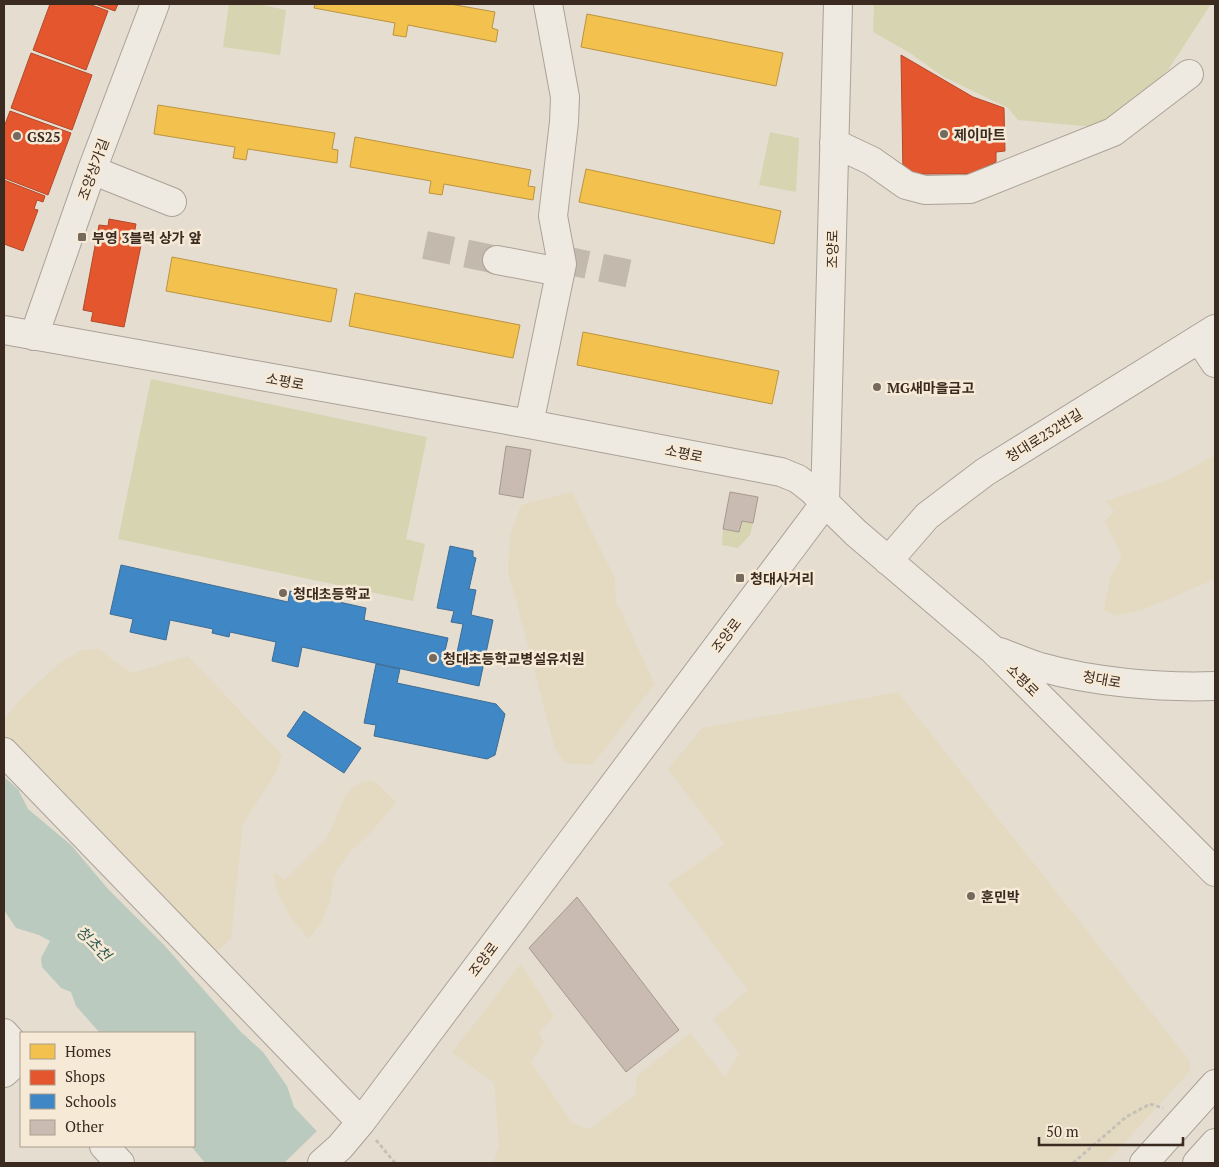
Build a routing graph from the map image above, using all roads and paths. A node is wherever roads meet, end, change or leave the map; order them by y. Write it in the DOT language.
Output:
graph roads {
  1 [pos="155,4"];
  2 [pos="548,4"];
  3 [pos="838,4"];
  4 [pos="1188,74"];
  5 [pos="834,143"];
  6 [pos="92,170"];
  7 [pos="172,202"];
  8 [pos="497,260"];
  9 [pos="560,272"];
  10 [pos="4,330"];
  11 [pos="1207,334"];
  12 [pos="34,336"];
  13 [pos="1215,363"];
  14 [pos="529,424"];
  15 [pos="825,503"];
  16 [pos="888,561"];
  17 [pos="992,649"];
  18 [pos="1215,686"];
  19 [pos="4,752"];
  20 [pos="1215,872"];
  21 [pos="4,1033"];
  22 [pos="20,1051"];
  23 [pos="20,1059"];
  24 [pos="4,1073"];
  25 [pos="1215,1084"];
  26 [pos="1187,1116"];
  27 [pos="361,1122"];
  28 [pos="1215,1143"];
  29 [pos="105,1147"];
  30 [pos="120,1163"];
  31 [pos="322,1163"];
  32 [pos="396,1163"];
  33 [pos="1073,1163"];
  34 [pos="1144,1163"];
  35 [pos="1197,1163"];
  1 -- 6 [label="street, 조양상가길"];
  2 -- 9 [label="street"];
  3 -- 5 [label="street, 조양로"];
  4 -- 5 [label="street"];
  5 -- 15 [label="street, 조양로"];
  6 -- 7 [label="street"];
  6 -- 12 [label="street, 조양상가길"];
  8 -- 9 [label="street"];
  9 -- 14 [label="street"];
  10 -- 12 [label="street, 소평로"];
  11 -- 13 [label="street"];
  11 -- 16 [label="street, 청대로232번길"];
  12 -- 14 [label="street, 소평로"];
  14 -- 15 [label="street, 소평로"];
  15 -- 16 [label="street, 소평로"];
  15 -- 27 [label="street, 조양로"];
  16 -- 17 [label="street, 소평로"];
  17 -- 18 [label="street, 청대로"];
  17 -- 20 [label="street, 소평로"];
  19 -- 27 [label="street"];
  21 -- 22 [label="street"];
  23 -- 24 [label="street"];
  25 -- 26 [label="street"];
  26 -- 33 [label="path"];
  26 -- 34 [label="street"];
  27 -- 31 [label="street, 조양로"];
  27 -- 32 [label="path"];
  28 -- 35 [label="street"];
  29 -- 30 [label="street"];
}
